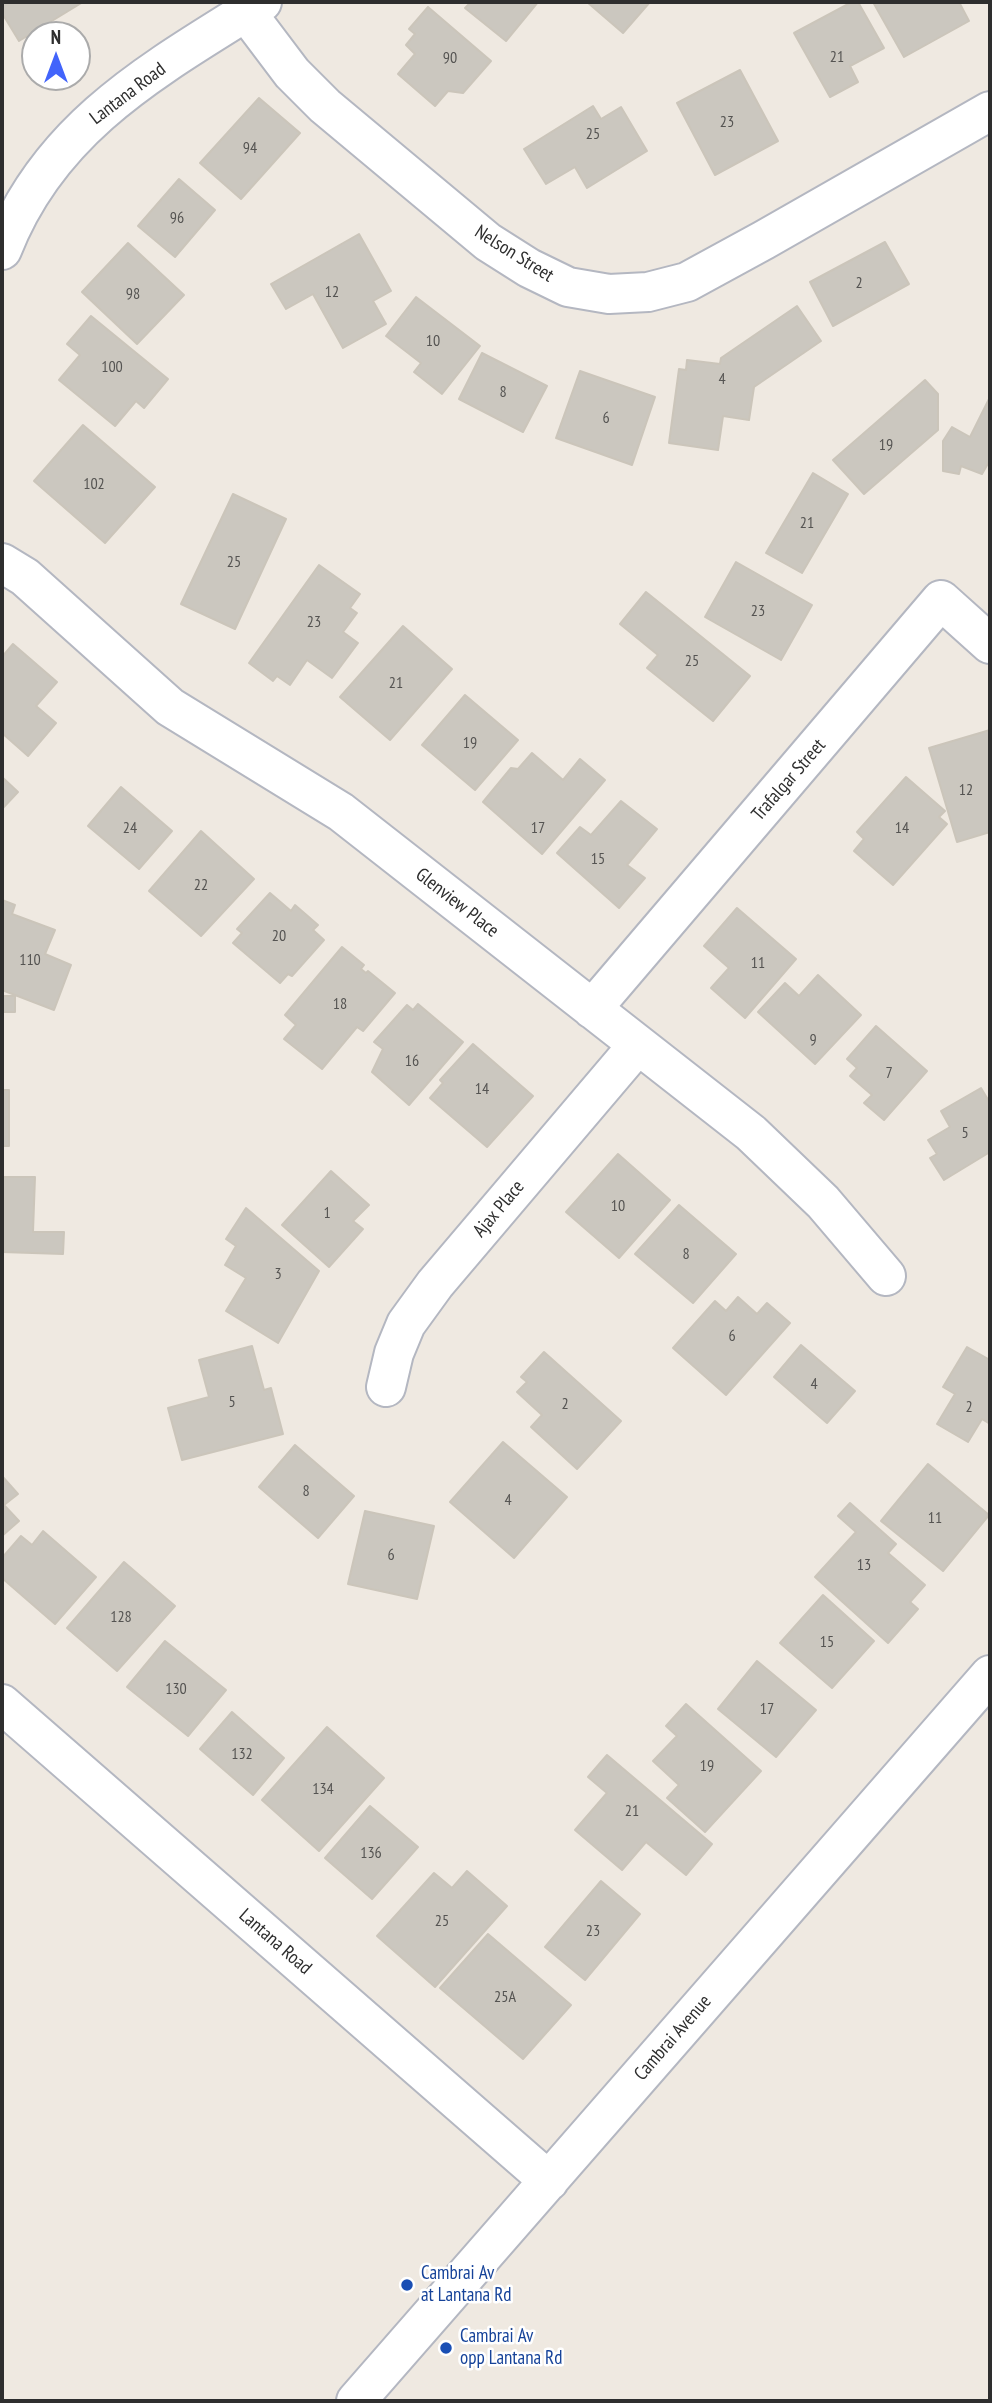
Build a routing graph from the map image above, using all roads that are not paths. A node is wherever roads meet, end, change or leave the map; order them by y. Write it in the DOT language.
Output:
graph roads {
  1 [pos="254,7"];
  2 [pos="990,111"];
  3 [pos="2,250"];
  4 [pos="2,562"];
  5 [pos="990,644"];
  6 [pos="592,1009"];
  7 [pos="637,1046"];
  8 [pos="886,1276"];
  9 [pos="386,1387"];
  10 [pos="990,1675"];
  11 [pos="2,1704"];
  12 [pos="549,2181"];
  13 [pos="356,2401"];
  1 -- 2 [label="street, Nelson Street"];
  1 -- 3 [label="street, Lantana Road"];
  4 -- 6 [label="street, Glenview Place"];
  5 -- 6 [label="street, Trafalgar Street"];
  6 -- 7 [label="street, Glenview Place"];
  7 -- 8 [label="street, Glenview Place"];
  7 -- 9 [label="street, Ajax Place"];
  10 -- 12 [label="street, Cambrai Avenue"];
  11 -- 12 [label="street, Lantana Road"];
  12 -- 13 [label="street, Cambrai Avenue"];
}
